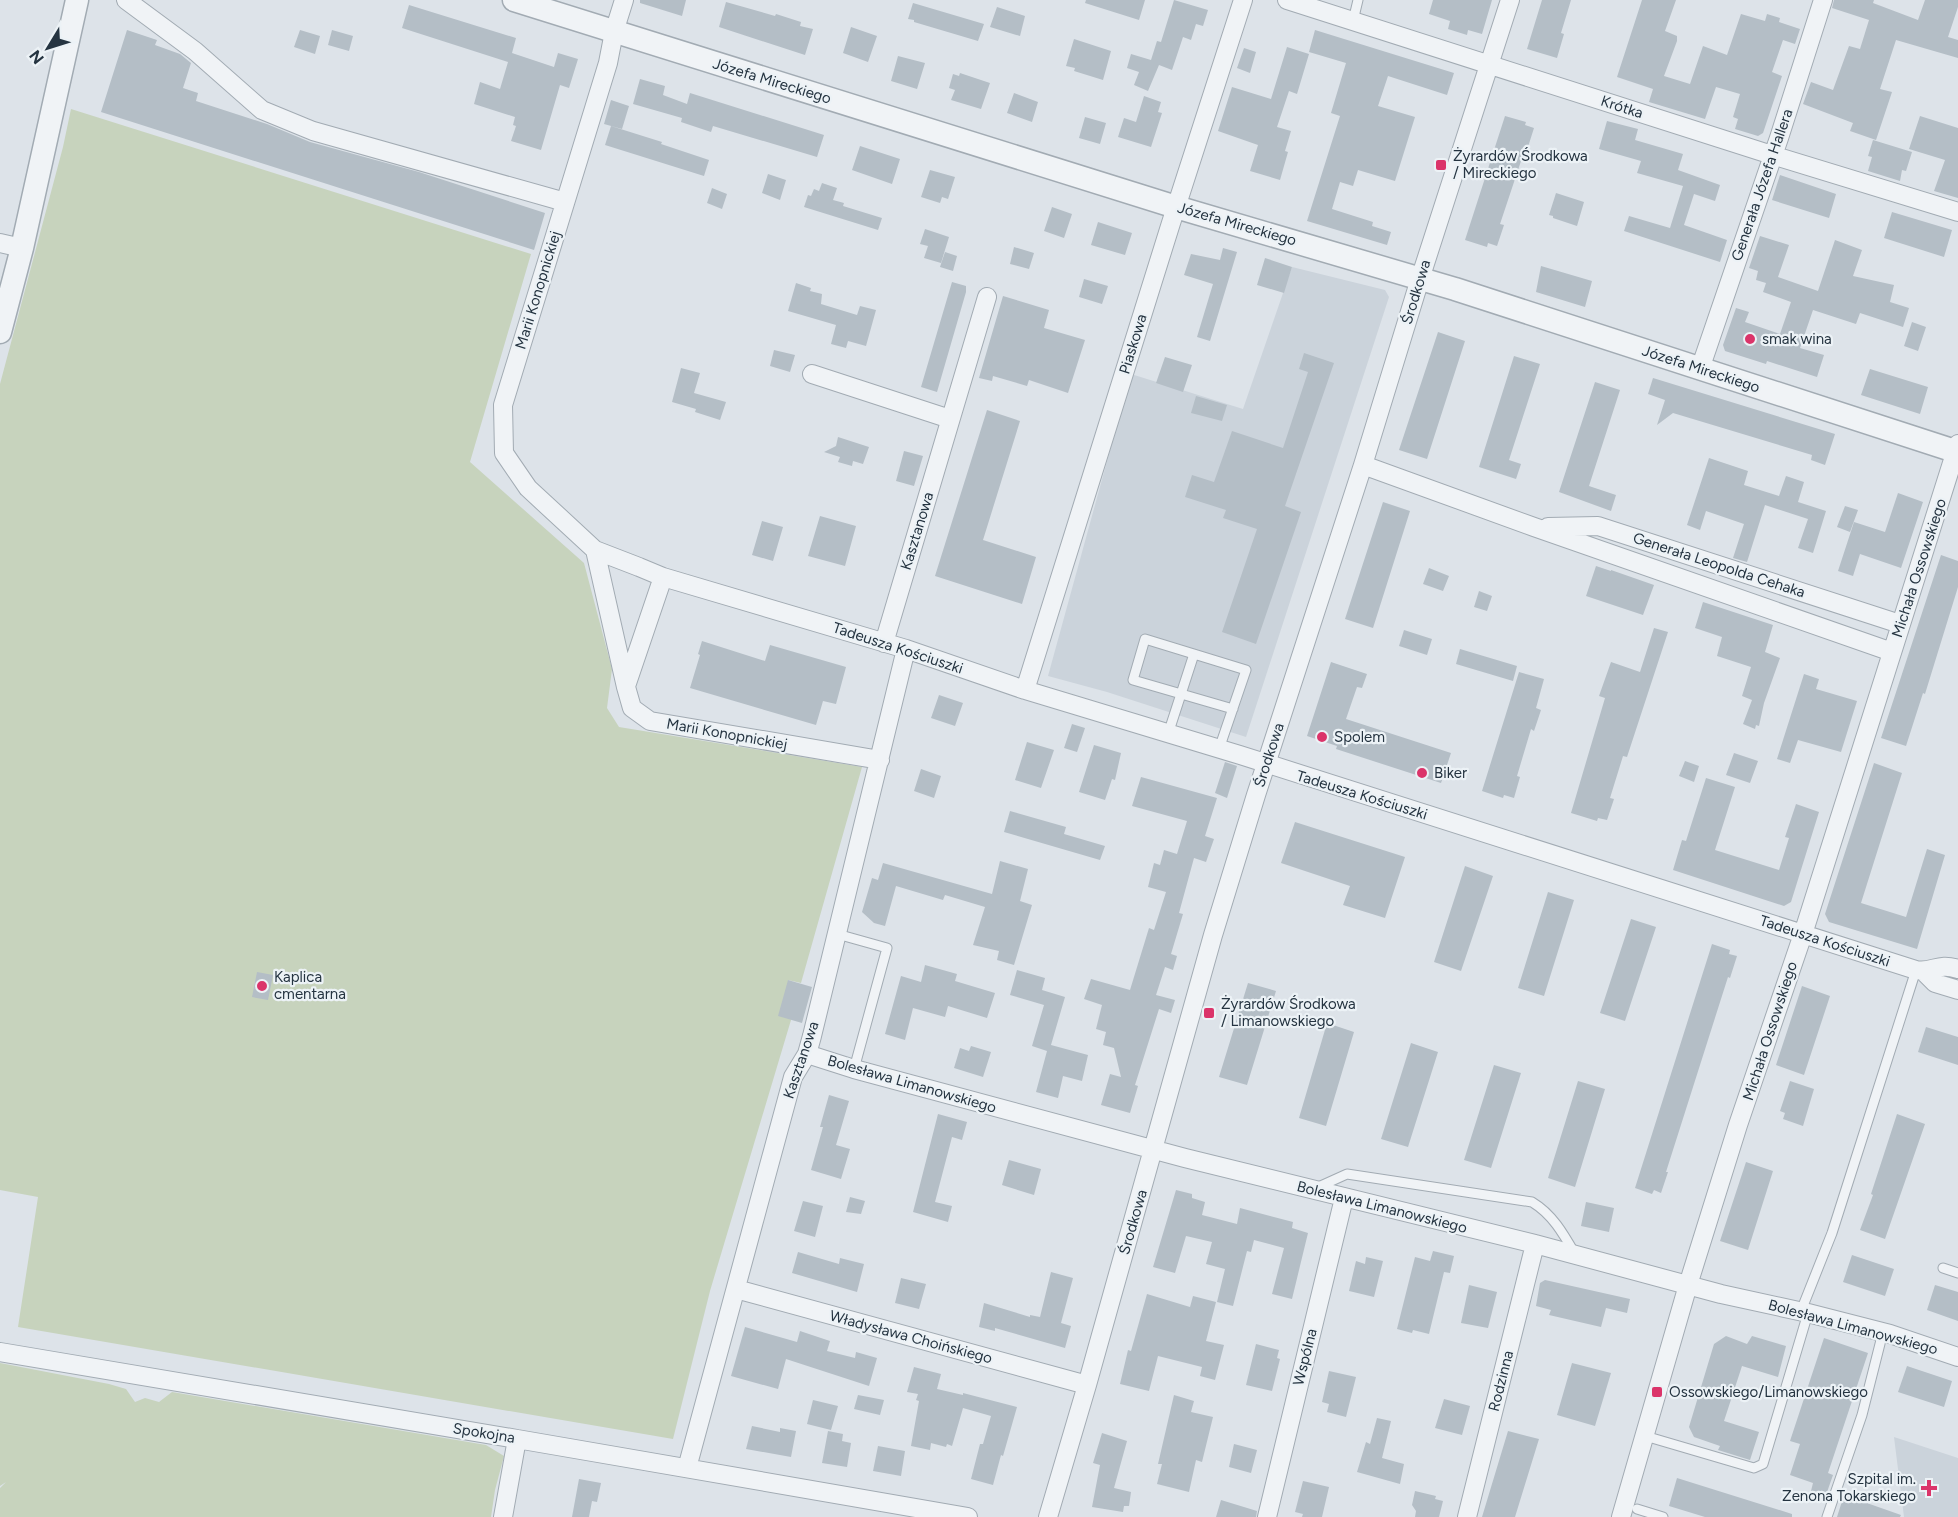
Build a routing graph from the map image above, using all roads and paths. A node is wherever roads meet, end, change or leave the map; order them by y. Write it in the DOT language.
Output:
graph roads {
  1 [pos="77,0"];
  2 [pos="126,0"];
  3 [pos="514,0"];
  4 [pos="624,0"];
  5 [pos="1243,0"];
  6 [pos="1287,0"];
  7 [pos="1358,0"];
  8 [pos="1510,0"];
  9 [pos="1823,0"];
  10 [pos="1353,21"];
  11 [pos="614,32"];
  12 [pos="1490,64"];
  13 [pos="1772,155"];
  14 [pos="565,202"];
  15 [pos="1176,207"];
  16 [pos="1958,212"];
  17 [pos="0,243"];
  18 [pos="22,248"];
  19 [pos="1420,279"];
  20 [pos="987,297"];
  21 [pos="0,332"];
  22 [pos="1700,369"];
  23 [pos="812,375"];
  24 [pos="950,419"];
  25 [pos="1957,449"];
  26 [pos="1363,465"];
  27 [pos="1534,528"];
  28 [pos="596,550"];
  29 [pos="663,577"];
  30 [pos="1900,624"];
  31 [pos="884,642"];
  32 [pos="906,649"];
  33 [pos="1892,652"];
  34 [pos="1194,654"];
  35 [pos="626,687"];
  36 [pos="1025,690"];
  37 [pos="1180,694"];
  38 [pos="1233,709"];
  39 [pos="1168,734"];
  40 [pos="1219,749"];
  41 [pos="880,760"];
  42 [pos="1266,765"];
  43 [pos="837,934"];
  44 [pos="1803,934"];
  45 [pos="1958,969"];
  46 [pos="1919,970"];
  47 [pos="1958,990"];
  48 [pos="807,1054"];
  49 [pos="854,1069"];
  50 [pos="1153,1150"];
  51 [pos="1312,1189"];
  52 [pos="1344,1197"];
  53 [pos="1535,1244"];
  54 [pos="1576,1256"];
  55 [pos="1943,1268"];
  56 [pos="1958,1273"];
  57 [pos="1688,1285"];
  58 [pos="736,1289"];
  59 [pos="1805,1312"];
  60 [pos="1883,1332"];
  61 [pos="0,1352"];
  62 [pos="1958,1357"];
  63 [pos="1087,1385"];
  64 [pos="1645,1436"];
  65 [pos="517,1438"];
  66 [pos="687,1468"];
  67 [pos="1629,1513"];
  68 [pos="502,1517"];
  69 [pos="968,1517"];
  70 [pos="1047,1517"];
  71 [pos="1267,1517"];
  72 [pos="1467,1517"];
  73 [pos="1663,1517"];
  74 [pos="1827,1517"];
  1 -- 18 [label="street"];
  2 -- 14 [label="street"];
  3 -- 11 [label="street, Józefa Mireckiego"];
  4 -- 11 [label="street, Marii Konopnickiej"];
  5 -- 15 [label="street, Piaskowa"];
  6 -- 10 [label="street, Krótka"];
  7 -- 10 [label="lane"];
  8 -- 12 [label="street, Środkowa"];
  9 -- 13 [label="street, Generała Józefa Hallera"];
  10 -- 12 [label="street, Krótka"];
  11 -- 14 [label="street, Marii Konopnickiej"];
  11 -- 15 [label="street, Józefa Mireckiego"];
  12 -- 13 [label="street, Krótka"];
  12 -- 19 [label="street, Środkowa"];
  13 -- 16 [label="street, Krótka"];
  13 -- 22 [label="street, Generała Józefa Hallera"];
  14 -- 28 [label="street, Marii Konopnickiej"];
  15 -- 19 [label="street, Józefa Mireckiego"];
  15 -- 36 [label="street, Piaskowa"];
  17 -- 18 [label="street"];
  18 -- 21 [label="street"];
  19 -- 22 [label="street, Józefa Mireckiego"];
  19 -- 26 [label="street, Środkowa"];
  20 -- 24 [label="street, Kasztanowa"];
  22 -- 25 [label="street, Józefa Mireckiego"];
  23 -- 24 [label="street"];
  24 -- 31 [label="street, Kasztanowa"];
  25 -- 30 [label="street, Michała Ossowskiego"];
  26 -- 27 [label="street, Generała Leopolda Cehaka"];
  26 -- 42 [label="street, Środkowa"];
  27 -- 30 [label="street, Generała Leopolda Cehaka"];
  27 -- 33 [label="street, Generała Leopolda Cehaka"];
  28 -- 29 [label="street, Marii Konopnickiej"];
  28 -- 35 [label="street, Marii Konopnickiej"];
  29 -- 31 [label="street, Tadeusza Kościuszki"];
  29 -- 35 [label="street"];
  30 -- 33 [label="street, Michała Ossowskiego"];
  31 -- 32 [label="street, Tadeusza Kościuszki"];
  32 -- 36 [label="street, Tadeusza Kościuszki"];
  32 -- 41 [label="street, Kasztanowa"];
  33 -- 44 [label="street, Michała Ossowskiego"];
  34 -- 37 [label="lane"];
  34 -- 37 [label="lane"];
  34 -- 38 [label="lane"];
  35 -- 41 [label="street, Marii Konopnickiej"];
  36 -- 39 [label="street, Tadeusza Kościuszki"];
  37 -- 38 [label="lane"];
  37 -- 39 [label="lane"];
  38 -- 40 [label="lane"];
  39 -- 40 [label="street, Tadeusza Kościuszki"];
  40 -- 42 [label="street, Tadeusza Kościuszki"];
  41 -- 43 [label="street, Kasztanowa"];
  42 -- 44 [label="street, Tadeusza Kościuszki"];
  42 -- 50 [label="street, Środkowa"];
  43 -- 48 [label="street, Kasztanowa"];
  43 -- 49 [label="lane"];
  44 -- 46 [label="street, Tadeusza Kościuszki"];
  44 -- 57 [label="street, Michała Ossowskiego"];
  45 -- 46 [label="street, Tadeusza Kościuszki"];
  46 -- 47 [label="street, Tadeusza Kościuszki"];
  46 -- 59 [label="lane"];
  48 -- 49 [label="street, Bolesława Limanowskiego"];
  48 -- 58 [label="street, Kasztanowa"];
  49 -- 50 [label="street, Bolesława Limanowskiego"];
  50 -- 51 [label="street, Bolesława Limanowskiego"];
  50 -- 63 [label="street, Środkowa"];
  51 -- 52 [label="street, Bolesława Limanowskiego"];
  51 -- 54 [label="lane"];
  52 -- 53 [label="street, Bolesława Limanowskiego"];
  52 -- 71 [label="street, Wspólna"];
  53 -- 54 [label="street, Bolesława Limanowskiego"];
  53 -- 72 [label="street, Rodzinna"];
  54 -- 57 [label="street, Bolesława Limanowskiego"];
  55 -- 56 [label="lane"];
  57 -- 59 [label="street, Bolesława Limanowskiego"];
  57 -- 64 [label="street, Michała Ossowskiego"];
  58 -- 63 [label="street, Władysława Choińskiego"];
  58 -- 66 [label="street, Kasztanowa"];
  59 -- 60 [label="street, Bolesława Limanowskiego"];
  59 -- 64 [label="lane"];
  60 -- 62 [label="street, Bolesława Limanowskiego"];
  60 -- 74 [label="lane"];
  61 -- 65 [label="street, Spokojna"];
  63 -- 70 [label="street, Środkowa"];
  64 -- 67 [label="street, Michała Ossowskiego"];
  65 -- 66 [label="street, Spokojna"];
  65 -- 68 [label="street"];
  66 -- 69 [label="street, Spokojna"];
  67 -- 73 [label="lane"];
}
